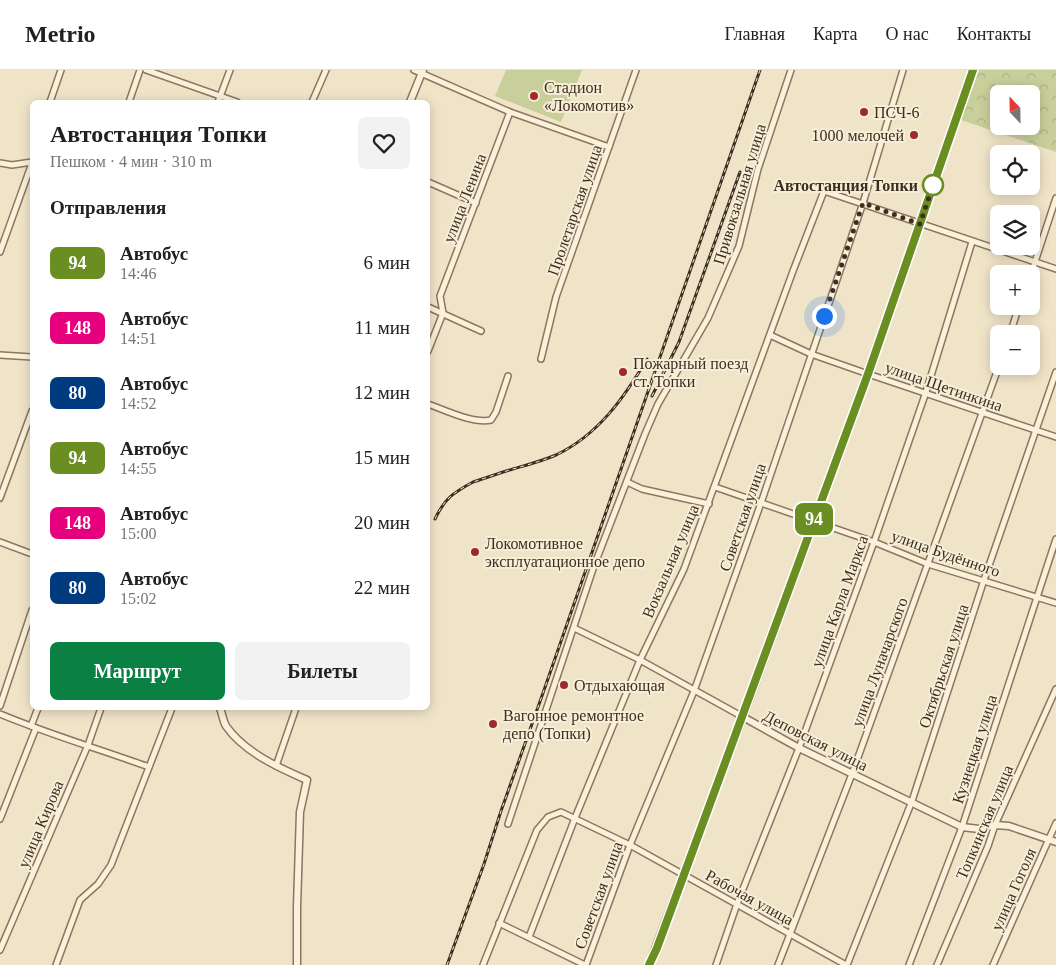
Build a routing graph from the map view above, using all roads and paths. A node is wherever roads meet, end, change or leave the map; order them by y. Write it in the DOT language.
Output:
graph roads {
  1 [pos="61,70"];
  2 [pos="140,70"];
  3 [pos="146,70"];
  4 [pos="230,70"];
  5 [pos="326,70"];
  6 [pos="414,70"];
  7 [pos="636,70"];
  8 [pos="791,70"];
  9 [pos="903,70"];
  10 [pos="971,70"];
  11 [pos="422,71"];
  12 [pos="220,96"];
  13 [pos="51,100"];
  14 [pos="130,100"];
  15 [pos="219,100"];
  16 [pos="231,100"];
  17 [pos="313,100"];
  18 [pos="411,100"];
  19 [pos="510,112"];
  20 [pos="609,147"];
  21 [pos="0,163"];
  22 [pos="30,163"];
  23 [pos="30,169"];
  24 [pos="430,183"];
  25 [pos="1056,198"];
  26 [pos="476,203"];
  27 [pos="863,203"];
  28 [pos="920,224"];
  29 [pos="972,242"];
  30 [pos="0,252"];
  31 [pos="1034,263"];
  32 [pos="1056,269"];
  33 [pos="430,308"];
  34 [pos="442,313"];
  35 [pos="481,331"];
  36 [pos="770,335"];
  37 [pos="430,346"];
  38 [pos="811,354"];
  39 [pos="0,355"];
  40 [pos="30,357"];
  41 [pos="541,359"];
  42 [pos="1056,372"];
  43 [pos="868,374"];
  44 [pos="996,375"];
  45 [pos="508,376"];
  46 [pos="926,392"];
  47 [pos="430,405"];
  48 [pos="983,413"];
  49 [pos="30,416"];
  50 [pos="1035,430"];
  51 [pos="1056,437"];
  52 [pos="627,482"];
  53 [pos="715,487"];
  54 [pos="0,498"];
  55 [pos="761,503"];
  56 [pos="708,504"];
  57 [pos="813,521"];
  58 [pos="1056,539"];
  59 [pos="0,542"];
  60 [pos="874,542"];
  61 [pos="30,553"];
  62 [pos="928,564"];
  63 [pos="984,580"];
  64 [pos="1038,596"];
  65 [pos="1056,603"];
  66 [pos="30,616"];
  67 [pos="574,628"];
  68 [pos="640,660"];
  69 [pos="1056,688"];
  70 [pos="694,691"];
  71 [pos="1054,698"];
  72 [pos="0,706"];
  73 [pos="37,710"];
  74 [pos="100,710"];
  75 [pos="171,710"];
  76 [pos="221,710"];
  77 [pos="295,710"];
  78 [pos="0,714"];
  79 [pos="743,717"];
  80 [pos="33,727"];
  81 [pos="88,745"];
  82 [pos="799,748"];
  83 [pos="276,766"];
  84 [pos="148,767"];
  85 [pos="852,774"];
  86 [pos="912,802"];
  87 [pos="575,818"];
  88 [pos="0,819"];
  89 [pos="1056,823"];
  90 [pos="508,824"];
  91 [pos="995,825"];
  92 [pos="962,827"];
  93 [pos="1049,839"];
  94 [pos="1056,842"];
  95 [pos="630,845"];
  96 [pos="684,875"];
  97 [pos="736,904"];
  98 [pos="499,923"];
  99 [pos="791,934"];
  100 [pos="529,938"];
  101 [pos="0,950"];
  102 [pos="56,965"];
  103 [pos="297,965"];
  104 [pos="482,965"];
  105 [pos="585,965"];
  106 [pos="649,965"];
  107 [pos="716,965"];
  108 [pos="778,965"];
  109 [pos="846,965"];
  110 [pos="909,965"];
  111 [pos="937,965"];
  112 [pos="993,965"];
  1 -- 13 [label="street"];
  2 -- 14 [label="street"];
  3 -- 12 [label="street"];
  4 -- 12 [label="street"];
  5 -- 17 [label="street"];
  6 -- 11 [label="street"];
  7 -- 20 [label="street, Пролетарская улица"];
  8 -- 52 [label="street, Привокзальная улица"];
  9 -- 27 [label="street, Советская улица"];
  10 -- 28 [label="street"];
  11 -- 18 [label="street"];
  11 -- 19 [label="street"];
  12 -- 15 [label="street"];
  12 -- 16 [label="street"];
  19 -- 20 [label="street"];
  19 -- 26 [label="street, улица Ленина"];
  20 -- 41 [label="street, Пролетарская улица"];
  21 -- 22 [label="street"];
  23 -- 30 [label="street"];
  24 -- 26 [label="street"];
  25 -- 31 [label="street"];
  26 -- 34 [label="street, улица Ленина"];
  27 -- 28 [label="street"];
  27 -- 36 [label="street, Вокзальная улица"];
  27 -- 38 [label="street, Советская улица"];
  28 -- 29 [label="street"];
  28 -- 43 [label="street"];
  29 -- 31 [label="street"];
  29 -- 46 [label="street, улица Карла Маркса"];
  31 -- 32 [label="street"];
  33 -- 34 [label="street"];
  34 -- 35 [label="street"];
  34 -- 37 [label="street, улица Ленина"];
  36 -- 38 [label="street, улица Щетинкина"];
  36 -- 53 [label="street, Вокзальная улица"];
  38 -- 43 [label="street, улица Щетинкина"];
  38 -- 55 [label="street, Советская улица"];
  39 -- 40 [label="street"];
  42 -- 50 [label="street, Октябрьская улица"];
  43 -- 46 [label="street, улица Щетинкина"];
  43 -- 57 [label="street"];
  44 -- 48 [label="street, улица Луначарского"];
  45 -- 47 [label="street"];
  46 -- 48 [label="street, улица Щетинкина"];
  46 -- 60 [label="street, улица Карла Маркса"];
  48 -- 50 [label="street, улица Щетинкина"];
  48 -- 62 [label="street, улица Луначарского"];
  49 -- 54 [label="street"];
  50 -- 51 [label="street, улица Щетинкина"];
  50 -- 63 [label="street, Октябрьская улица"];
  52 -- 56 [label="street"];
  52 -- 67 [label="street, Привокзальная улица"];
  53 -- 55 [label="street, улица Будённого"];
  53 -- 56 [label="street, Вокзальная улица"];
  55 -- 57 [label="street, улица Будённого"];
  55 -- 70 [label="street, Советская улица"];
  56 -- 68 [label="street, Вокзальная улица"];
  57 -- 60 [label="street, улица Будённого"];
  57 -- 79 [label="street"];
  58 -- 64 [label="street, Кузнецкая улица"];
  59 -- 61 [label="street"];
  60 -- 62 [label="street, улица Будённого"];
  60 -- 82 [label="street, улица Карла Маркса"];
  62 -- 63 [label="street, улица Будённого"];
  62 -- 85 [label="street, улица Луначарского"];
  63 -- 64 [label="street, улица Будённого"];
  63 -- 86 [label="street, Октябрьская улица"];
  64 -- 65 [label="street, улица Будённого"];
  64 -- 92 [label="street, Кузнецкая улица"];
  66 -- 72 [label="street"];
  67 -- 68 [label="street, Деповская улица"];
  67 -- 90 [label="street, Привокзальная улица"];
  68 -- 70 [label="street, Деповская улица"];
  68 -- 87 [label="street, Вокзальная улица"];
  69 -- 71 [label="street, Топкинская улица"];
  70 -- 79 [label="street, Деповская улица"];
  70 -- 95 [label="street, Советская улица"];
  71 -- 91 [label="street, Топкинская улица"];
  73 -- 80 [label="street"];
  74 -- 81 [label="street, улица Кирова"];
  75 -- 84 [label="street"];
  76 -- 83 [label="street"];
  77 -- 83 [label="street"];
  78 -- 80 [label="street"];
  79 -- 82 [label="street, Деповская улица"];
  79 -- 96 [label="street"];
  80 -- 81 [label="street"];
  80 -- 88 [label="street"];
  81 -- 84 [label="street"];
  81 -- 101 [label="street, улица Кирова"];
  82 -- 85 [label="street, Деповская улица"];
  82 -- 97 [label="street, улица Карла Маркса"];
  83 -- 103 [label="street"];
  84 -- 102 [label="street"];
  85 -- 86 [label="street, Деповская улица"];
  85 -- 99 [label="street, улица Луначарского"];
  86 -- 92 [label="street, Деповская улица"];
  86 -- 109 [label="street, Октябрьская улица"];
  87 -- 95 [label="street, Рабочая улица"];
  87 -- 98 [label="street, Рабочая улица"];
  87 -- 100 [label="street, Вокзальная улица"];
  89 -- 93 [label="street, улица Гоголя"];
  91 -- 92 [label="street, Деповская улица"];
  91 -- 93 [label="street, Деповская улица"];
  91 -- 111 [label="street, Топкинская улица"];
  92 -- 110 [label="street, Кузнецкая улица"];
  93 -- 94 [label="street, Деповская улица"];
  93 -- 112 [label="street, улица Гоголя"];
  95 -- 96 [label="street, Рабочая улица"];
  95 -- 105 [label="street, Советская улица"];
  96 -- 97 [label="street, Рабочая улица"];
  96 -- 106 [label="street"];
  97 -- 99 [label="street, Рабочая улица"];
  97 -- 107 [label="street, улица Карла Маркса"];
  98 -- 100 [label="street"];
  98 -- 104 [label="street"];
  99 -- 108 [label="street, улица Луначарского"];
  99 -- 109 [label="street, Рабочая улица"];
  100 -- 105 [label="street"];
}
